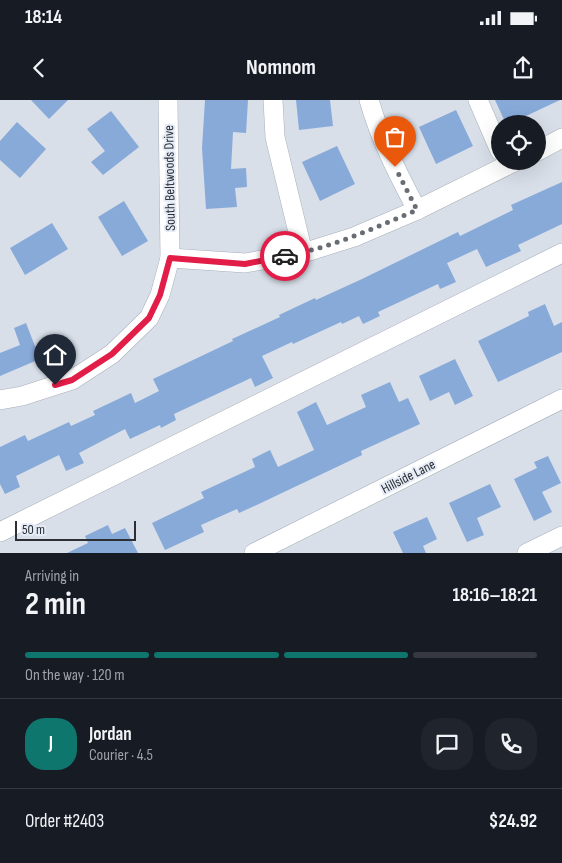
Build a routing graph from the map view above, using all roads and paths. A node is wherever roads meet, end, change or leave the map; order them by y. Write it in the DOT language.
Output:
graph roads {
  1 [pos="168,100"];
  2 [pos="273,100"];
  3 [pos="369,100"];
  4 [pos="478,100"];
  5 [pos="491,127"];
  6 [pos="562,138"];
  7 [pos="546,146"];
  8 [pos="491,169"];
  9 [pos="417,210"];
  10 [pos="303,253"];
  11 [pos="562,253"];
  12 [pos="170,258"];
  13 [pos="562,399"];
  14 [pos="0,400"];
  15 [pos="0,532"];
  16 [pos="562,536"];
  17 [pos="254,553"];
  18 [pos="527,553"];
  1 -- 12 [label="street, South Beltwoods Drive"];
  2 -- 10 [label="street"];
  3 -- 9 [label="street"];
  4 -- 5 [label="street"];
  6 -- 7 [label="street"];
  8 -- 9 [label="street"];
  9 -- 10 [label="street"];
  10 -- 12 [label="street"];
  11 -- 15 [label="street"];
  12 -- 14 [label="street, South Beltwoods Drive"];
  13 -- 17 [label="street, Hillside Lane"];
  16 -- 18 [label="street"];
}
